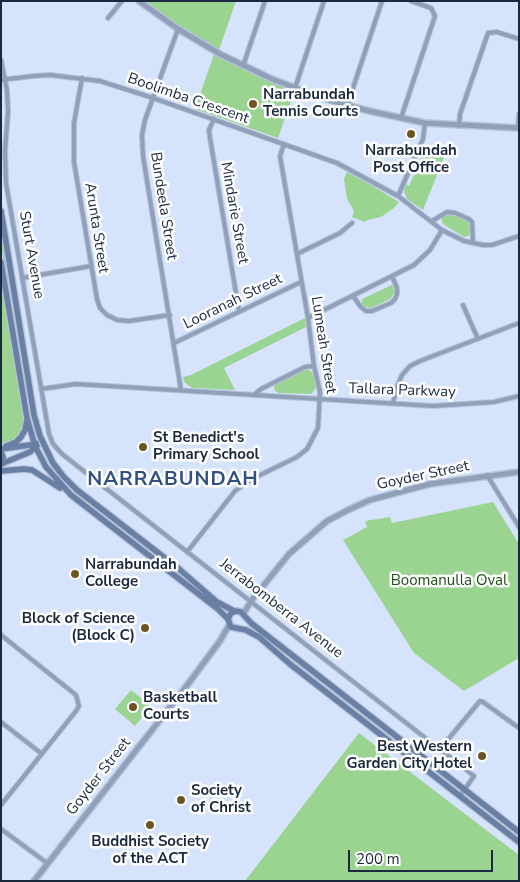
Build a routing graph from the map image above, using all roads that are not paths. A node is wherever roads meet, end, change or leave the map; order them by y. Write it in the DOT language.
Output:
graph roads {
  1 [pos="122,1"];
  2 [pos="139,1"];
  3 [pos="265,1"];
  4 [pos="324,1"];
  5 [pos="382,1"];
  6 [pos="412,1"];
  7 [pos="108,18"];
  8 [pos="178,29"];
  9 [pos="519,39"];
  10 [pos="1,60"];
  11 [pos="243,66"];
  12 [pos="82,78"];
  13 [pos="3,80"];
  14 [pos="294,88"];
  15 [pos="153,98"];
  16 [pos="347,106"];
  17 [pos="519,114"];
  18 [pos="401,118"];
  19 [pos="214,119"];
  20 [pos="425,122"];
  21 [pos="459,126"];
  22 [pos="519,128"];
  23 [pos="284,144"];
  24 [pos="398,196"];
  25 [pos="1,210"];
  26 [pos="432,221"];
  27 [pos="352,223"];
  28 [pos="442,230"];
  29 [pos="519,236"];
  30 [pos="473,243"];
  31 [pos="297,254"];
  32 [pos="1,262"];
  33 [pos="91,266"];
  34 [pos="392,276"];
  35 [pos="22,278"];
  36 [pos="302,282"];
  37 [pos="353,296"];
  38 [pos="463,305"];
  39 [pos="239,311"];
  40 [pos="170,316"];
  41 [pos="308,318"];
  42 [pos="519,323"];
  43 [pos="478,339"];
  44 [pos="174,344"];
  45 [pos="314,366"];
  46 [pos="30,387"];
  47 [pos="273,387"];
  48 [pos="41,389"];
  49 [pos="181,390"];
  50 [pos="254,395"];
  51 [pos="275,396"];
  52 [pos="519,396"];
  53 [pos="320,399"];
  54 [pos="393,403"];
  55 [pos="27,418"];
  56 [pos="35,446"];
  57 [pos="1,449"];
  58 [pos="46,450"];
  59 [pos="59,451"];
  60 [pos="50,457"];
  61 [pos="2,464"];
  62 [pos="1,471"];
  63 [pos="519,472"];
  64 [pos="487,475"];
  65 [pos="70,494"];
  66 [pos="117,521"];
  67 [pos="519,527"];
  68 [pos="117,530"];
  69 [pos="188,552"];
  70 [pos="251,601"];
  71 [pos="241,613"];
  72 [pos="233,625"];
  73 [pos="1,636"];
  74 [pos="321,678"];
  75 [pos="316,685"];
  76 [pos="1,722"];
  77 [pos="519,728"];
  78 [pos="440,749"];
  79 [pos="42,754"];
  80 [pos="464,790"];
  81 [pos="460,796"];
  82 [pos="1,806"];
  83 [pos="1,829"];
  84 [pos="519,832"];
  85 [pos="519,842"];
  86 [pos="47,863"];
  87 [pos="34,881"];
  1 -- 7 [label="street"];
  2 -- 8 [label="street"];
  3 -- 11 [label="street"];
  4 -- 14 [label="street"];
  5 -- 16 [label="street"];
  6 -- 18 [label="street"];
  8 -- 11 [label="street"];
  8 -- 15 [label="street, Bundeela Street"];
  9 -- 21 [label="street"];
  10 -- 13 [label="street, Sturt Avenue"];
  11 -- 14 [label="street"];
  12 -- 13 [label="street, Boolimba Crescent"];
  12 -- 15 [label="street, Boolimba Crescent"];
  12 -- 33 [label="street, Arunta Street"];
  13 -- 35 [label="street, Sturt Avenue"];
  14 -- 16 [label="street"];
  15 -- 19 [label="street, Boolimba Crescent"];
  15 -- 40 [label="street, Bundeela Street"];
  16 -- 18 [label="street"];
  17 -- 22 [label="street"];
  18 -- 20 [label="street"];
  19 -- 23 [label="street, Boolimba Crescent"];
  19 -- 39 [label="street, Mindarie Street"];
  20 -- 21 [label="street"];
  20 -- 24 [label="street"];
  21 -- 22 [label="street"];
  23 -- 24 [label="street, Boolimba Crescent"];
  23 -- 31 [label="street, Lumeah Street"];
  24 -- 26 [label="street, Boolimba Crescent"];
  25 -- 46 [label="main road, Sturt Avenue"];
  26 -- 28 [label="street, Boolimba Crescent"];
  26 -- 30 [label="street"];
  27 -- 31 [label="street"];
  28 -- 30 [label="street, Boolimba Crescent"];
  28 -- 34 [label="street"];
  29 -- 30 [label="street, Boolimba Crescent"];
  31 -- 36 [label="street, Lumeah Street"];
  32 -- 55 [label="main road, Sturt Avenue"];
  33 -- 35 [label="street"];
  33 -- 40 [label="street, Arunta Street"];
  34 -- 37 [label="street"];
  34 -- 37 [label="street"];
  35 -- 48 [label="street, Sturt Avenue"];
  36 -- 39 [label="street, Looranah Street"];
  36 -- 41 [label="street, Lumeah Street"];
  37 -- 41 [label="street"];
  38 -- 43 [label="street"];
  39 -- 44 [label="street, Looranah Street"];
  40 -- 44 [label="street, Bundeela Street"];
  41 -- 45 [label="street, Lumeah Street"];
  42 -- 43 [label="street"];
  43 -- 54 [label="street"];
  44 -- 49 [label="street, Bundeela Street"];
  45 -- 47 [label="street"];
  45 -- 53 [label="street, Lumeah Street"];
  46 -- 56 [label="main road"];
  46 -- 58 [label="main road, Sturt Avenue"];
  47 -- 50 [label="street"];
  47 -- 51 [label="street"];
  48 -- 49 [label="street, Tallara Parkway"];
  48 -- 59 [label="street, Sturt Avenue"];
  49 -- 50 [label="street, Tallara Parkway"];
  50 -- 51 [label="street, Tallara Parkway"];
  51 -- 53 [label="street, Tallara Parkway"];
  52 -- 54 [label="street, Tallara Parkway"];
  53 -- 54 [label="street, Tallara Parkway"];
  53 -- 69 [label="street, Lumeah Street"];
  55 -- 56 [label="main road, Sturt Avenue"];
  55 -- 57 [label="main road"];
  56 -- 57 [label="main road"];
  56 -- 58 [label="main road"];
  56 -- 61 [label="main road"];
  56 -- 65 [label="main road, Sturt Avenue"];
  57 -- 61 [label="main road"];
  58 -- 60 [label="main road, Sturt Avenue"];
  59 -- 69 [label="street, Jerrabomberra Avenue"];
  60 -- 66 [label="main road, Jerrabomberra Avenue"];
  62 -- 65 [label="main road"];
  63 -- 64 [label="street, Goyder Street"];
  64 -- 67 [label="street"];
  64 -- 70 [label="street, Goyder Street"];
  65 -- 68 [label="main road"];
  66 -- 68 [label="main road"];
  66 -- 71 [label="main road, Jerrabomberra Avenue"];
  68 -- 72 [label="main road"];
  69 -- 70 [label="street, Jerrabomberra Avenue"];
  70 -- 71 [label="street, Goyder Street"];
  70 -- 78 [label="street, Jerrabomberra Avenue"];
  71 -- 72 [label="main road"];
  71 -- 72 [label="main road"];
  71 -- 74 [label="main road, Jerrabomberra Avenue"];
  72 -- 75 [label="main road"];
  72 -- 86 [label="street, Goyder Street"];
  73 -- 79 [label="street"];
  74 -- 75 [label="main road"];
  74 -- 80 [label="main road, Jerrabomberra Avenue"];
  75 -- 81 [label="main road"];
  76 -- 79 [label="street"];
  77 -- 78 [label="street"];
  78 -- 80 [label="street, Jerrabomberra Avenue"];
  79 -- 82 [label="street"];
  80 -- 81 [label="street, Jerrabomberra Avenue"];
  80 -- 84 [label="main road, Jerrabomberra Avenue"];
  81 -- 85 [label="main road"];
  83 -- 86 [label="street"];
  86 -- 87 [label="street, Goyder Street"];
}
